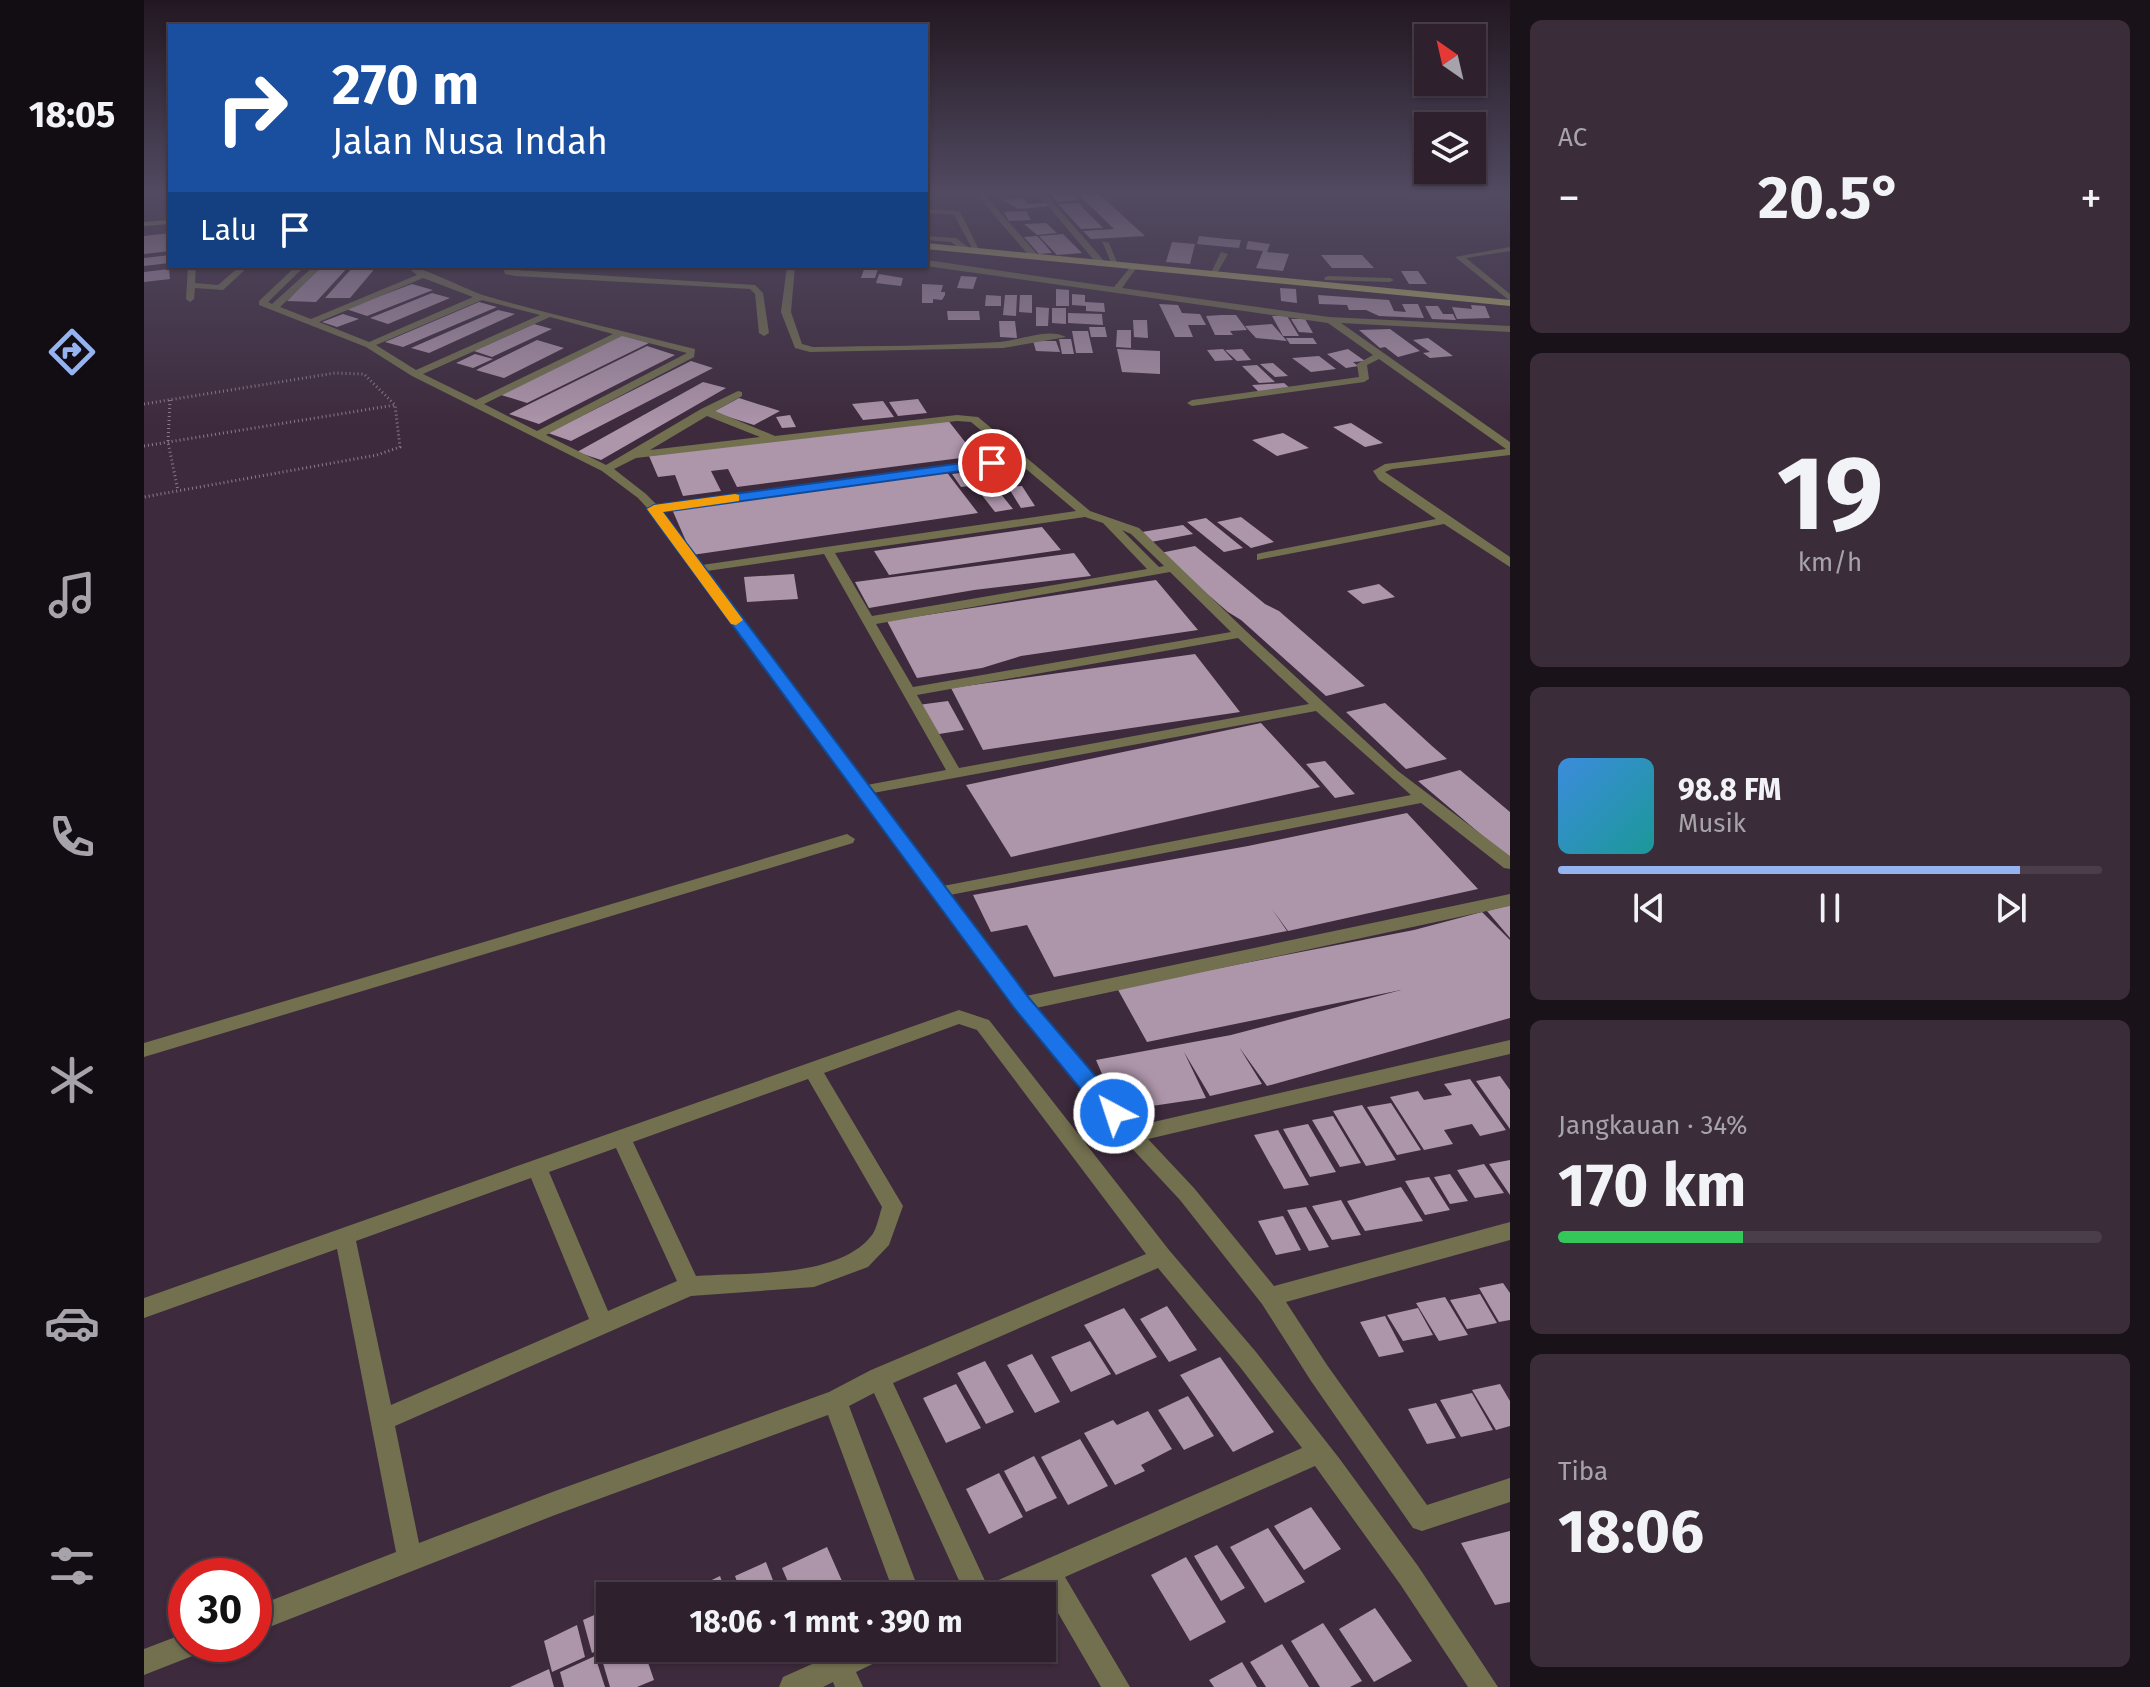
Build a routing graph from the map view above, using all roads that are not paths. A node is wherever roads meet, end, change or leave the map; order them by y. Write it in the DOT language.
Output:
graph roads {
  1 [pos="192,271"];
  2 [pos="240,271"];
  3 [pos="297,271"];
  4 [pos="313,271"];
  5 [pos="417,271"];
  6 [pos="508,271"];
  7 [pos="790,271"];
  8 [pos="994,271"];
  9 [pos="1130,271"];
  10 [pos="1170,271"];
  11 [pos="1214,271"];
  12 [pos="1475,271"];
  13 [pos="423,275"];
  14 [pos="1212,275"];
  15 [pos="1328,278"];
  16 [pos="1390,280"];
  17 [pos="1350,284"];
  18 [pos="192,285"];
  19 [pos="1120,285"];
  20 [pos="481,297"];
  21 [pos="190,299"];
  22 [pos="1510,300"];
  23 [pos="268,305"];
  24 [pos="550,314"];
  25 [pos="1329,320"];
  26 [pos="312,322"];
  27 [pos="1510,329"];
  28 [pos="623,332"];
  29 [pos="764,333"];
  30 [pos="1061,337"];
  31 [pos="369,345"];
  32 [pos="1381,354"];
  33 [pos="415,374"];
  34 [pos="738,394"];
  35 [pos="1192,403"];
  36 [pos="477,404"];
  37 [pos="705,411"];
  38 [pos="539,434"];
  39 [pos="774,440"];
  40 [pos="1510,450"];
  41 [pos="636,455"];
  42 [pos="1023,459"];
  43 [pos="606,469"];
  44 [pos="654,509"];
  45 [pos="1086,513"];
  46 [pos="1103,519"];
  47 [pos="1443,521"];
  48 [pos="827,549"];
  49 [pos="1261,557"];
  50 [pos="1510,563"];
  51 [pos="1173,568"];
  52 [pos="697,569"];
  53 [pos="1156,571"];
  54 [pos="868,621"];
  55 [pos="1241,634"];
  56 [pos="909,692"];
  57 [pos="1320,706"];
  58 [pos="955,773"];
  59 [pos="864,790"];
  60 [pos="1422,798"];
  61 [pos="847,839"];
  62 [pos="1510,864"];
  63 [pos="939,892"];
  64 [pos="1510,900"];
  65 [pos="1022,1004"];
  66 [pos="1510,1047"];
  67 [pos="144,1050"];
  68 [pos="812,1069"];
  69 [pos="1132,1135"];
  70 [pos="621,1138"];
  71 [pos="537,1168"];
  72 [pos="1510,1231"];
  73 [pos="345,1237"];
  74 [pos="1161,1257"];
  75 [pos="690,1286"];
  76 [pos="1270,1297"];
  77 [pos="144,1308"];
  78 [pos="602,1324"];
  79 [pos="879,1378"];
  80 [pos="835,1401"];
  81 [pos="382,1420"];
  82 [pos="1319,1452"];
  83 [pos="1510,1490"];
  84 [pos="410,1559"];
  85 [pos="1047,1570"];
  86 [pos="903,1582"];
  87 [pos="973,1582"];
  88 [pos="1022,1582"];
  89 [pos="272,1613"];
  90 [pos="168,1653"];
  91 [pos="144,1662"];
  92 [pos="862,1662"];
  93 [pos="845,1676"];
  94 [pos="793,1687"];
  95 [pos="1116,1687"];
  96 [pos="1484,1687"];
  1 -- 18 [label="street"];
  2 -- 18 [label="street"];
  3 -- 23 [label="street"];
  4 -- 23 [label="street"];
  5 -- 13 [label="street"];
  6 -- 29 [label="street"];
  7 -- 30 [label="street"];
  8 -- 19 [label="street"];
  9 -- 19 [label="street"];
  10 -- 14 [label="main road"];
  11 -- 14 [label="street"];
  12 -- 22 [label="street"];
  13 -- 20 [label="street"];
  13 -- 26 [label="street"];
  14 -- 17 [label="main road"];
  15 -- 17 [label="lane"];
  16 -- 17 [label="lane"];
  17 -- 22 [label="main road"];
  18 -- 21 [label="street"];
  19 -- 25 [label="street"];
  20 -- 24 [label="street"];
  20 -- 31 [label="street"];
  23 -- 26 [label="street"];
  24 -- 28 [label="street"];
  24 -- 33 [label="street"];
  25 -- 27 [label="street"];
  25 -- 32 [label="street"];
  26 -- 31 [label="street"];
  28 -- 36 [label="street"];
  28 -- 38 [label="street"];
  31 -- 33 [label="street"];
  32 -- 35 [label="street"];
  32 -- 40 [label="street"];
  33 -- 36 [label="street"];
  34 -- 37 [label="street"];
  36 -- 38 [label="street"];
  37 -- 39 [label="street"];
  37 -- 41 [label="street"];
  38 -- 43 [label="street"];
  39 -- 41 [label="street"];
  39 -- 42 [label="street"];
  40 -- 47 [label="street"];
  41 -- 43 [label="street"];
  42 -- 44 [label="street"];
  42 -- 45 [label="street"];
  43 -- 44 [label="street"];
  44 -- 52 [label="street"];
  45 -- 46 [label="street"];
  45 -- 48 [label="street"];
  46 -- 51 [label="street"];
  46 -- 53 [label="street"];
  47 -- 49 [label="street"];
  47 -- 50 [label="street"];
  48 -- 52 [label="street"];
  48 -- 54 [label="street"];
  51 -- 53 [label="street"];
  51 -- 55 [label="street"];
  52 -- 59 [label="street"];
  53 -- 54 [label="street"];
  54 -- 56 [label="street"];
  55 -- 56 [label="street"];
  55 -- 57 [label="street"];
  56 -- 58 [label="street"];
  57 -- 58 [label="street"];
  57 -- 60 [label="street"];
  58 -- 59 [label="street"];
  59 -- 63 [label="street"];
  60 -- 62 [label="street"];
  60 -- 63 [label="street"];
  61 -- 67 [label="street"];
  63 -- 65 [label="street"];
  64 -- 65 [label="street"];
  65 -- 69 [label="street"];
  66 -- 69 [label="street"];
  68 -- 70 [label="street"];
  68 -- 74 [label="street"];
  68 -- 75 [label="street"];
  69 -- 76 [label="street"];
  70 -- 71 [label="street"];
  70 -- 75 [label="street"];
  71 -- 73 [label="street"];
  71 -- 78 [label="street"];
  72 -- 76 [label="street"];
  73 -- 77 [label="street"];
  73 -- 81 [label="street"];
  74 -- 79 [label="street"];
  74 -- 82 [label="street"];
  75 -- 78 [label="street"];
  76 -- 83 [label="street"];
  78 -- 81 [label="street"];
  79 -- 80 [label="street"];
  79 -- 87 [label="street"];
  80 -- 84 [label="street"];
  80 -- 86 [label="street"];
  81 -- 84 [label="street"];
  82 -- 85 [label="street"];
  82 -- 96 [label="street"];
  84 -- 89 [label="street"];
  85 -- 88 [label="street"];
  85 -- 95 [label="street"];
  90 -- 91 [label="street"];
  92 -- 93 [label="street"];
  93 -- 94 [label="street"];
}
